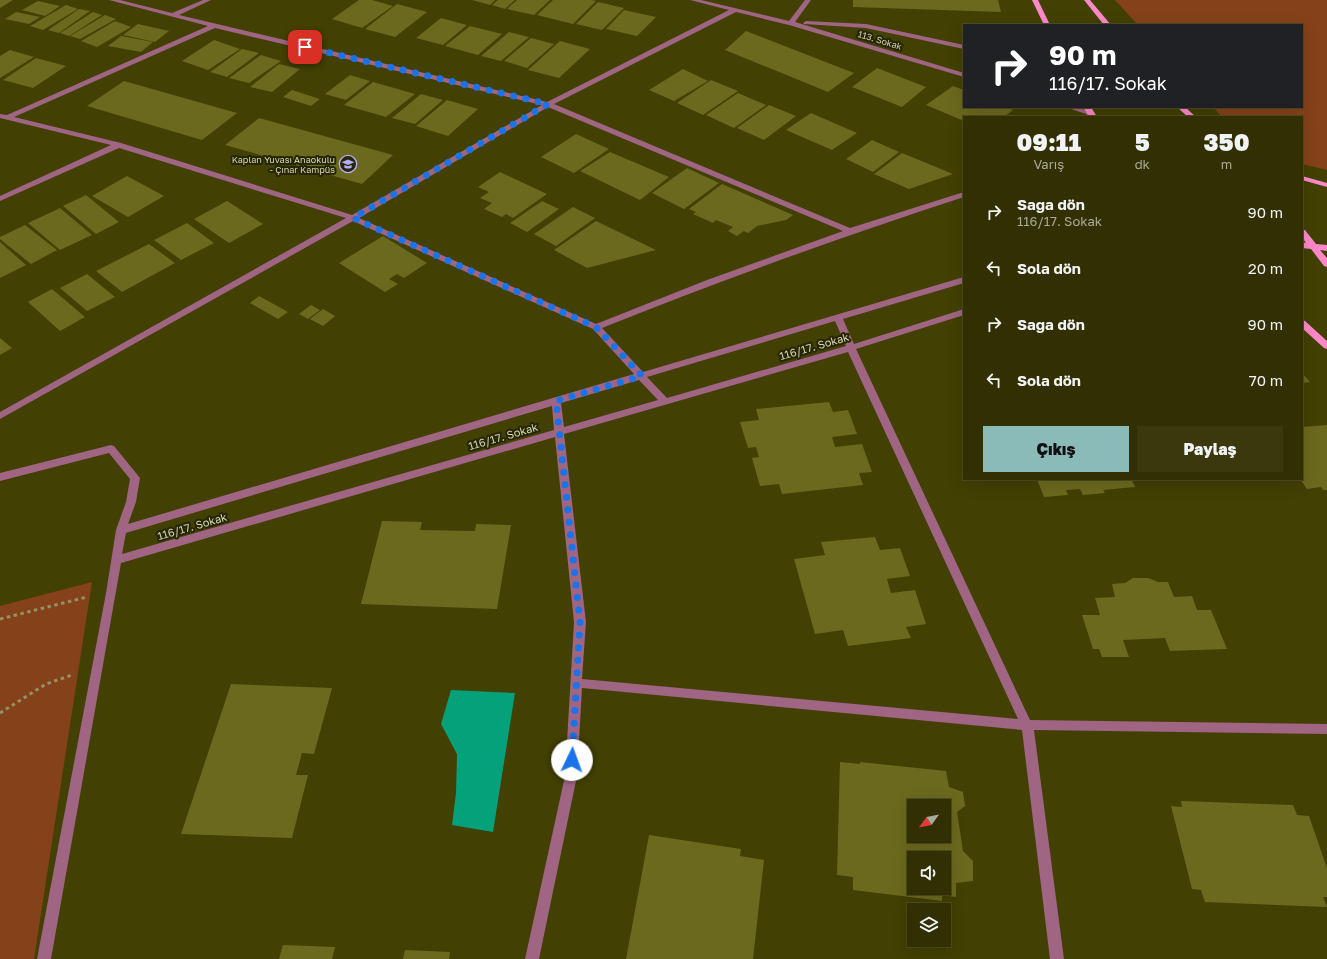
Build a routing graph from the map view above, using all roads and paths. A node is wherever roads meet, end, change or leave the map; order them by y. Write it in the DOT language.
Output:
graph roads {
  1 [pos="112,0"];
  2 [pos="208,0"];
  3 [pos="693,0"];
  4 [pos="808,0"];
  5 [pos="1035,0"];
  6 [pos="1087,0"];
  7 [pos="735,10"];
  8 [pos="172,16"];
  9 [pos="791,22"];
  10 [pos="1047,24"];
  11 [pos="1107,24"];
  12 [pos="214,26"];
  13 [pos="963,47"];
  14 [pos="963,75"];
  15 [pos="548,104"];
  16 [pos="1073,108"];
  17 [pos="1182,108"];
  18 [pos="1090,112"];
  19 [pos="4,116"];
  20 [pos="1191,116"];
  21 [pos="118,145"];
  22 [pos="1303,178"];
  23 [pos="1327,185"];
  24 [pos="963,194"];
  25 [pos="0,199"];
  26 [pos="353,218"];
  27 [pos="850,231"];
  28 [pos="1303,233"];
  29 [pos="1303,245"];
  30 [pos="1314,246"];
  31 [pos="1327,248"];
  32 [pos="1327,264"];
  33 [pos="963,280"];
  34 [pos="963,312"];
  35 [pos="838,318"];
  36 [pos="1303,324"];
  37 [pos="596,327"];
  38 [pos="1327,346"];
  39 [pos="851,348"];
  40 [pos="642,376"];
  41 [pos="556,401"];
  42 [pos="665,402"];
  43 [pos="0,416"];
  44 [pos="559,433"];
  45 [pos="0,477"];
  46 [pos="121,530"];
  47 [pos="117,560"];
  48 [pos="112,592"];
  49 [pos="0,619"];
  50 [pos="98,665"];
  51 [pos="577,683"];
  52 [pos="0,713"];
  53 [pos="1027,724"];
  54 [pos="1327,729"];
  55 [pos="44,959"];
  56 [pos="532,959"];
  57 [pos="1057,959"];
  1 -- 8 [label="street"];
  2 -- 8 [label="street"];
  3 -- 7 [label="street, 113. Sokak"];
  4 -- 9 [label="street"];
  5 -- 10 [label="main road"];
  6 -- 11 [label="main road"];
  7 -- 9 [label="street, 113. Sokak"];
  7 -- 15 [label="street"];
  8 -- 12 [label="street"];
  9 -- 13 [label="street, 113. Sokak"];
  9 -- 14 [label="street, 113. Sokak"];
  12 -- 15 [label="street"];
  12 -- 19 [label="street"];
  15 -- 26 [label="street"];
  15 -- 27 [label="street"];
  16 -- 18 [label="street"];
  17 -- 20 [label="main road"];
  19 -- 21 [label="street"];
  21 -- 25 [label="street"];
  21 -- 26 [label="street"];
  22 -- 23 [label="main road"];
  24 -- 27 [label="street"];
  26 -- 37 [label="street"];
  26 -- 43 [label="street"];
  27 -- 37 [label="street"];
  28 -- 30 [label="main road"];
  29 -- 30 [label="main road"];
  30 -- 31 [label="main road"];
  30 -- 32 [label="main road"];
  33 -- 35 [label="street, 116/17. Sokak"];
  34 -- 39 [label="street, 116/17. Sokak"];
  35 -- 39 [label="street"];
  35 -- 40 [label="street, 116/17. Sokak"];
  36 -- 38 [label="main road"];
  37 -- 40 [label="street"];
  39 -- 42 [label="street, 116/17. Sokak"];
  39 -- 53 [label="street"];
  40 -- 41 [label="street, 116/17. Sokak"];
  40 -- 42 [label="street"];
  41 -- 44 [label="street"];
  41 -- 46 [label="street, 116/17. Sokak"];
  42 -- 44 [label="street, 116/17. Sokak"];
  44 -- 47 [label="street, 116/17. Sokak"];
  44 -- 51 [label="street"];
  45 -- 46 [label="street"];
  46 -- 47 [label="street"];
  47 -- 48 [label="street"];
  48 -- 49 [label="path"];
  48 -- 50 [label="street"];
  50 -- 52 [label="path"];
  50 -- 55 [label="street"];
  51 -- 53 [label="street"];
  51 -- 56 [label="street"];
  53 -- 54 [label="street"];
  53 -- 57 [label="street"];
}
